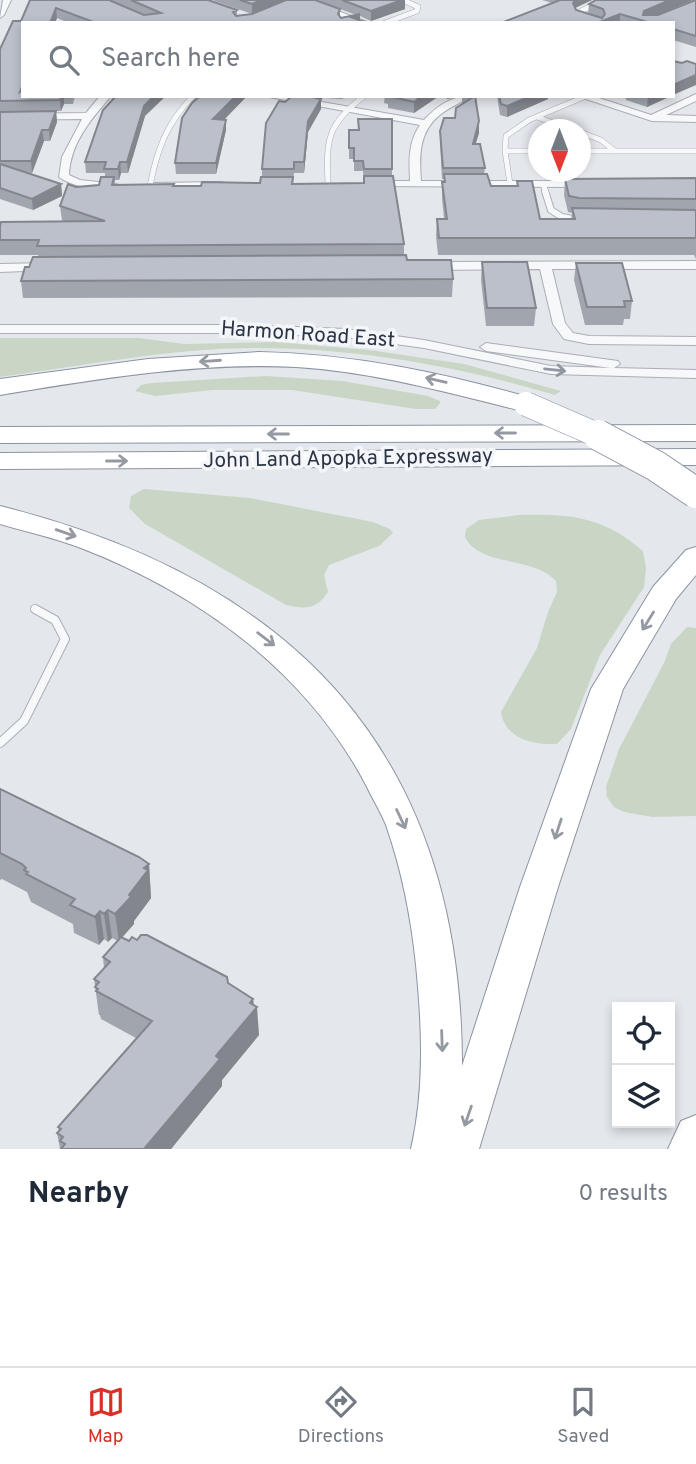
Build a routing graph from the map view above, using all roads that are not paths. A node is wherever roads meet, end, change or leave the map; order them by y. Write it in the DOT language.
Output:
graph roads {
  1 [pos="17,0"];
  2 [pos="301,0"];
  3 [pos="403,0"];
  4 [pos="604,0"];
  5 [pos="6,2"];
  6 [pos="288,5"];
  7 [pos="0,15"];
  8 [pos="355,19"];
  9 [pos="349,21"];
  10 [pos="360,21"];
  11 [pos="390,21"];
  12 [pos="593,21"];
  13 [pos="696,97"];
  14 [pos="104,98"];
  15 [pos="191,98"];
  16 [pos="281,98"];
  17 [pos="361,98"];
  18 [pos="460,98"];
  19 [pos="580,98"];
  20 [pos="590,98"];
  21 [pos="346,109"];
  22 [pos="89,116"];
  23 [pos="0,117"];
  24 [pos="537,117"];
  25 [pos="652,118"];
  26 [pos="543,119"];
  27 [pos="696,119"];
  28 [pos="426,123"];
  29 [pos="591,136"];
  30 [pos="505,151"];
  31 [pos="528,151"];
  32 [pos="591,151"];
  33 [pos="615,151"];
  34 [pos="696,151"];
  35 [pos="314,184"];
  36 [pos="328,184"];
  37 [pos="340,184"];
  38 [pos="366,184"];
  39 [pos="416,184"];
  40 [pos="510,184"];
  41 [pos="543,184"];
  42 [pos="594,184"];
  43 [pos="232,185"];
  44 [pos="139,186"];
  45 [pos="590,220"];
  46 [pos="696,265"];
  47 [pos="415,266"];
  48 [pos="545,266"];
  49 [pos="19,267"];
  50 [pos="59,267"];
  51 [pos="0,268"];
  52 [pos="0,274"];
  53 [pos="0,319"];
  54 [pos="0,329"];
  55 [pos="696,341"];
  56 [pos="696,364"];
  57 [pos="696,374"];
  58 [pos="0,387"];
  59 [pos="696,433"];
  60 [pos="0,435"];
  61 [pos="696,457"];
  62 [pos="0,461"];
  63 [pos="258,461"];
  64 [pos="696,474"];
  65 [pos="696,493"];
  66 [pos="0,515"];
  67 [pos="692,561"];
  68 [pos="36,609"];
  69 [pos="0,743"];
  70 [pos="696,1134"];
  71 [pos="433,1149"];
  72 [pos="457,1149"];
  73 [pos="690,1149"];
  1 -- 5 [label="street"];
  2 -- 6 [label="street"];
  2 -- 8 [label="street"];
  3 -- 11 [label="lane"];
  4 -- 12 [label="lane"];
  5 -- 7 [label="street"];
  8 -- 9 [label="lane"];
  8 -- 10 [label="street"];
  13 -- 25 [label="street"];
  14 -- 22 [label="street"];
  15 -- 44 [label="lane"];
  16 -- 21 [label="street"];
  17 -- 21 [label="lane"];
  18 -- 28 [label="street"];
  19 -- 24 [label="lane"];
  20 -- 25 [label="street"];
  21 -- 28 [label="street"];
  21 -- 36 [label="lane"];
  22 -- 23 [label="street"];
  22 -- 44 [label="street"];
  24 -- 26 [label="lane"];
  24 -- 30 [label="lane"];
  25 -- 27 [label="street"];
  28 -- 39 [label="street"];
  29 -- 33 [label="lane"];
  30 -- 31 [label="lane"];
  30 -- 40 [label="lane"];
  32 -- 33 [label="lane"];
  33 -- 34 [label="lane"];
  35 -- 36 [label="street"];
  36 -- 37 [label="street"];
  38 -- 39 [label="street"];
  39 -- 40 [label="street"];
  40 -- 41 [label="street"];
  41 -- 42 [label="street"];
  41 -- 45 [label="lane"];
  43 -- 44 [label="street"];
  46 -- 48 [label="street"];
  47 -- 48 [label="street"];
  48 -- 55 [label="street"];
  49 -- 50 [label="street"];
  49 -- 51 [label="street"];
  49 -- 52 [label="street"];
  53 -- 56 [label="street, Harmon Road East"];
  54 -- 57 [label="street, Harmon Road East, one-way"];
  65 -- 58 [label="highway, one-way, bridge"];
  59 -- 60 [label="highway, John Land Apopka Expressway, one-way"];
  61 -- 63 [label="highway, John Land Apopka Expressway"];
  62 -- 63 [label="highway, John Land Apopka Expressway, one-way"];
  63 -- 64 [label="highway"];
  66 -- 71 [label="highway, one-way"];
  67 -- 72 [label="highway, one-way"];
  68 -- 69 [label="lane"];
  70 -- 73 [label="highway"];
}
